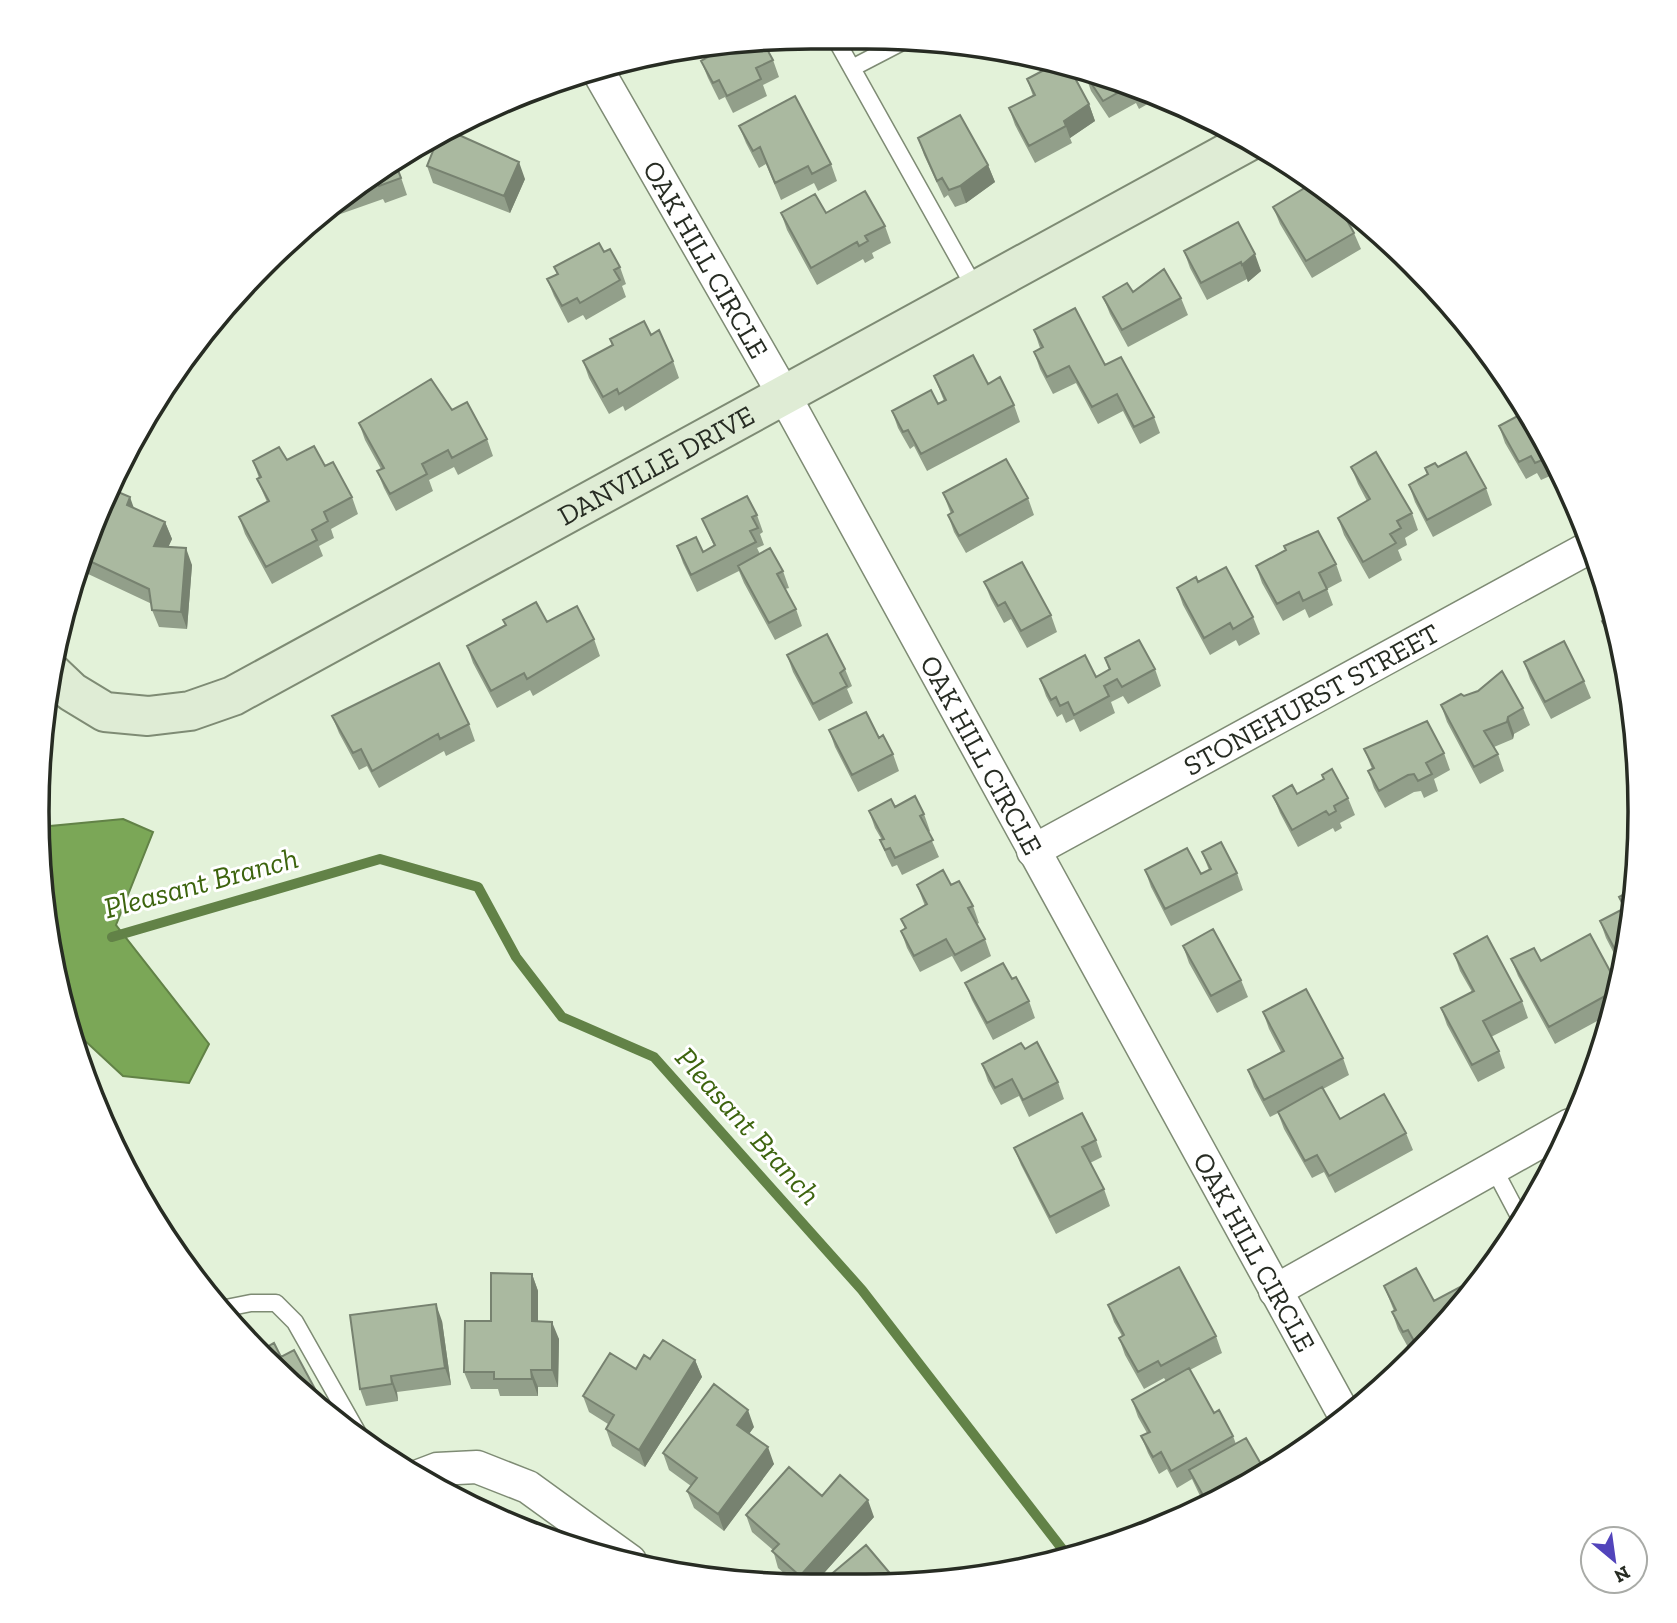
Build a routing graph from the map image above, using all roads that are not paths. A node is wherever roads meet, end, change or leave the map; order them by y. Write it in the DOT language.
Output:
graph roads {
  1 [pos="841,49"];
  2 [pos="887,50"];
  3 [pos="852,68"];
  4 [pos="605,84"];
  5 [pos="1239,147"];
  6 [pos="976,290"];
  7 [pos="784,395"];
  8 [pos="1582,551"];
  9 [pos="61,682"];
  10 [pos="1033,851"];
  11 [pos="1557,1132"];
  12 [pos="1493,1167"];
  13 [pos="1515,1209"];
  14 [pos="1275,1291"];
  15 [pos="232,1307"];
  16 [pos="1340,1408"];
  17 [pos="349,1417"];
  18 [pos="430,1472"];
  19 [pos="610,1547"];
  1 -- 3 [label="lane"];
  2 -- 3 [label="lane"];
  3 -- 6 [label="lane"];
  4 -- 7 [label="street, OAK HILL CIRCLE"];
  5 -- 6 [label="street, DANVILLE DRIVE"];
  6 -- 7 [label="street, DANVILLE DRIVE"];
  7 -- 9 [label="street, DANVILLE DRIVE"];
  7 -- 10 [label="street, OAK HILL CIRCLE"];
  8 -- 10 [label="street, STONEHURST STREET"];
  10 -- 14 [label="street, OAK HILL CIRCLE"];
  11 -- 12 [label="street"];
  12 -- 13 [label="lane"];
  12 -- 14 [label="street"];
  14 -- 16 [label="street, OAK HILL CIRCLE"];
  15 -- 17 [label="lane"];
  18 -- 19 [label="street"];
}
